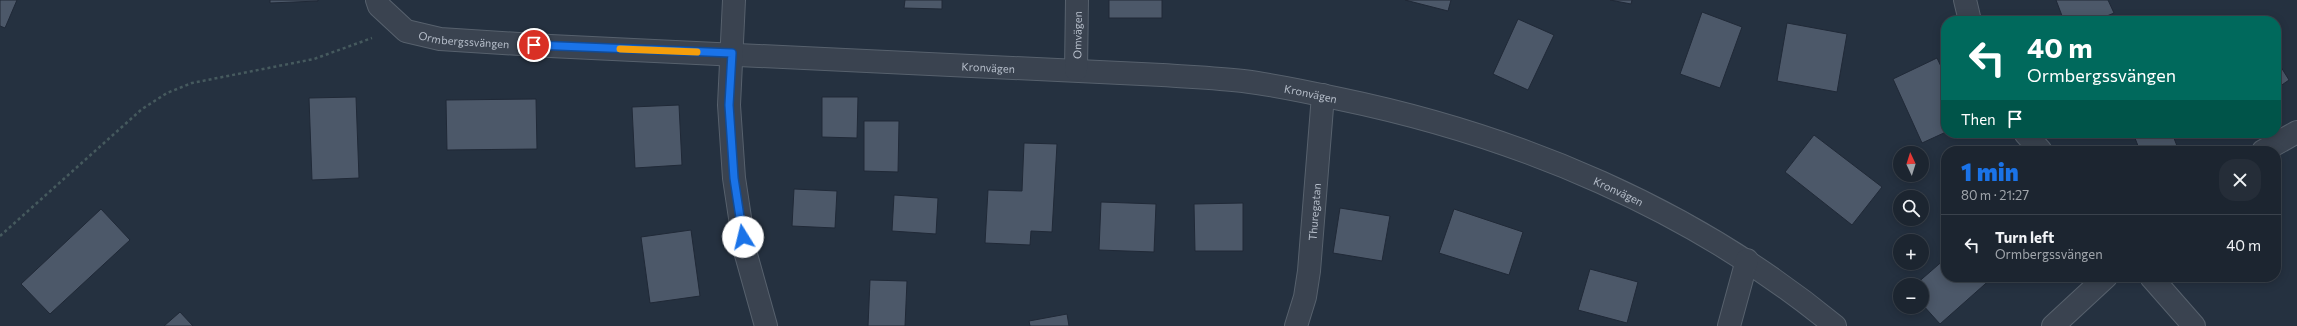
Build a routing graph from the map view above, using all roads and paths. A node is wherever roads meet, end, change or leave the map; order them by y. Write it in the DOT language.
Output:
graph roads {
  1 [pos="377,0"];
  2 [pos="734,0"];
  3 [pos="1077,0"];
  4 [pos="1966,0"];
  5 [pos="1969,16"];
  6 [pos="406,31"];
  7 [pos="732,53"];
  8 [pos="1076,70"];
  9 [pos="1324,95"];
  10 [pos="2297,132"];
  11 [pos="2029,138"];
  12 [pos="2037,146"];
  13 [pos="2271,146"];
  14 [pos="0,236"];
  15 [pos="1747,260"];
  16 [pos="2101,282"];
  17 [pos="2155,282"];
  18 [pos="766,326"];
  19 [pos="1296,326"];
  20 [pos="1729,326"];
  21 [pos="1835,326"];
  22 [pos="2053,326"];
  23 [pos="2194,326"];
  1 -- 6 [label="street, Ormbergssvängen"];
  2 -- 7 [label="street"];
  3 -- 8 [label="street, Omvägen"];
  4 -- 5 [label="street"];
  6 -- 7 [label="street, Ormbergssvängen"];
  6 -- 14 [label="path"];
  7 -- 8 [label="street, Kronvägen"];
  7 -- 18 [label="street"];
  8 -- 9 [label="street, Kronvägen"];
  9 -- 15 [label="street, Kronvägen"];
  9 -- 19 [label="street, Thuregatan"];
  10 -- 13 [label="street"];
  11 -- 12 [label="street"];
  15 -- 20 [label="street"];
  15 -- 21 [label="street, Kronvägen"];
  16 -- 22 [label="street"];
  17 -- 23 [label="street"];
}
